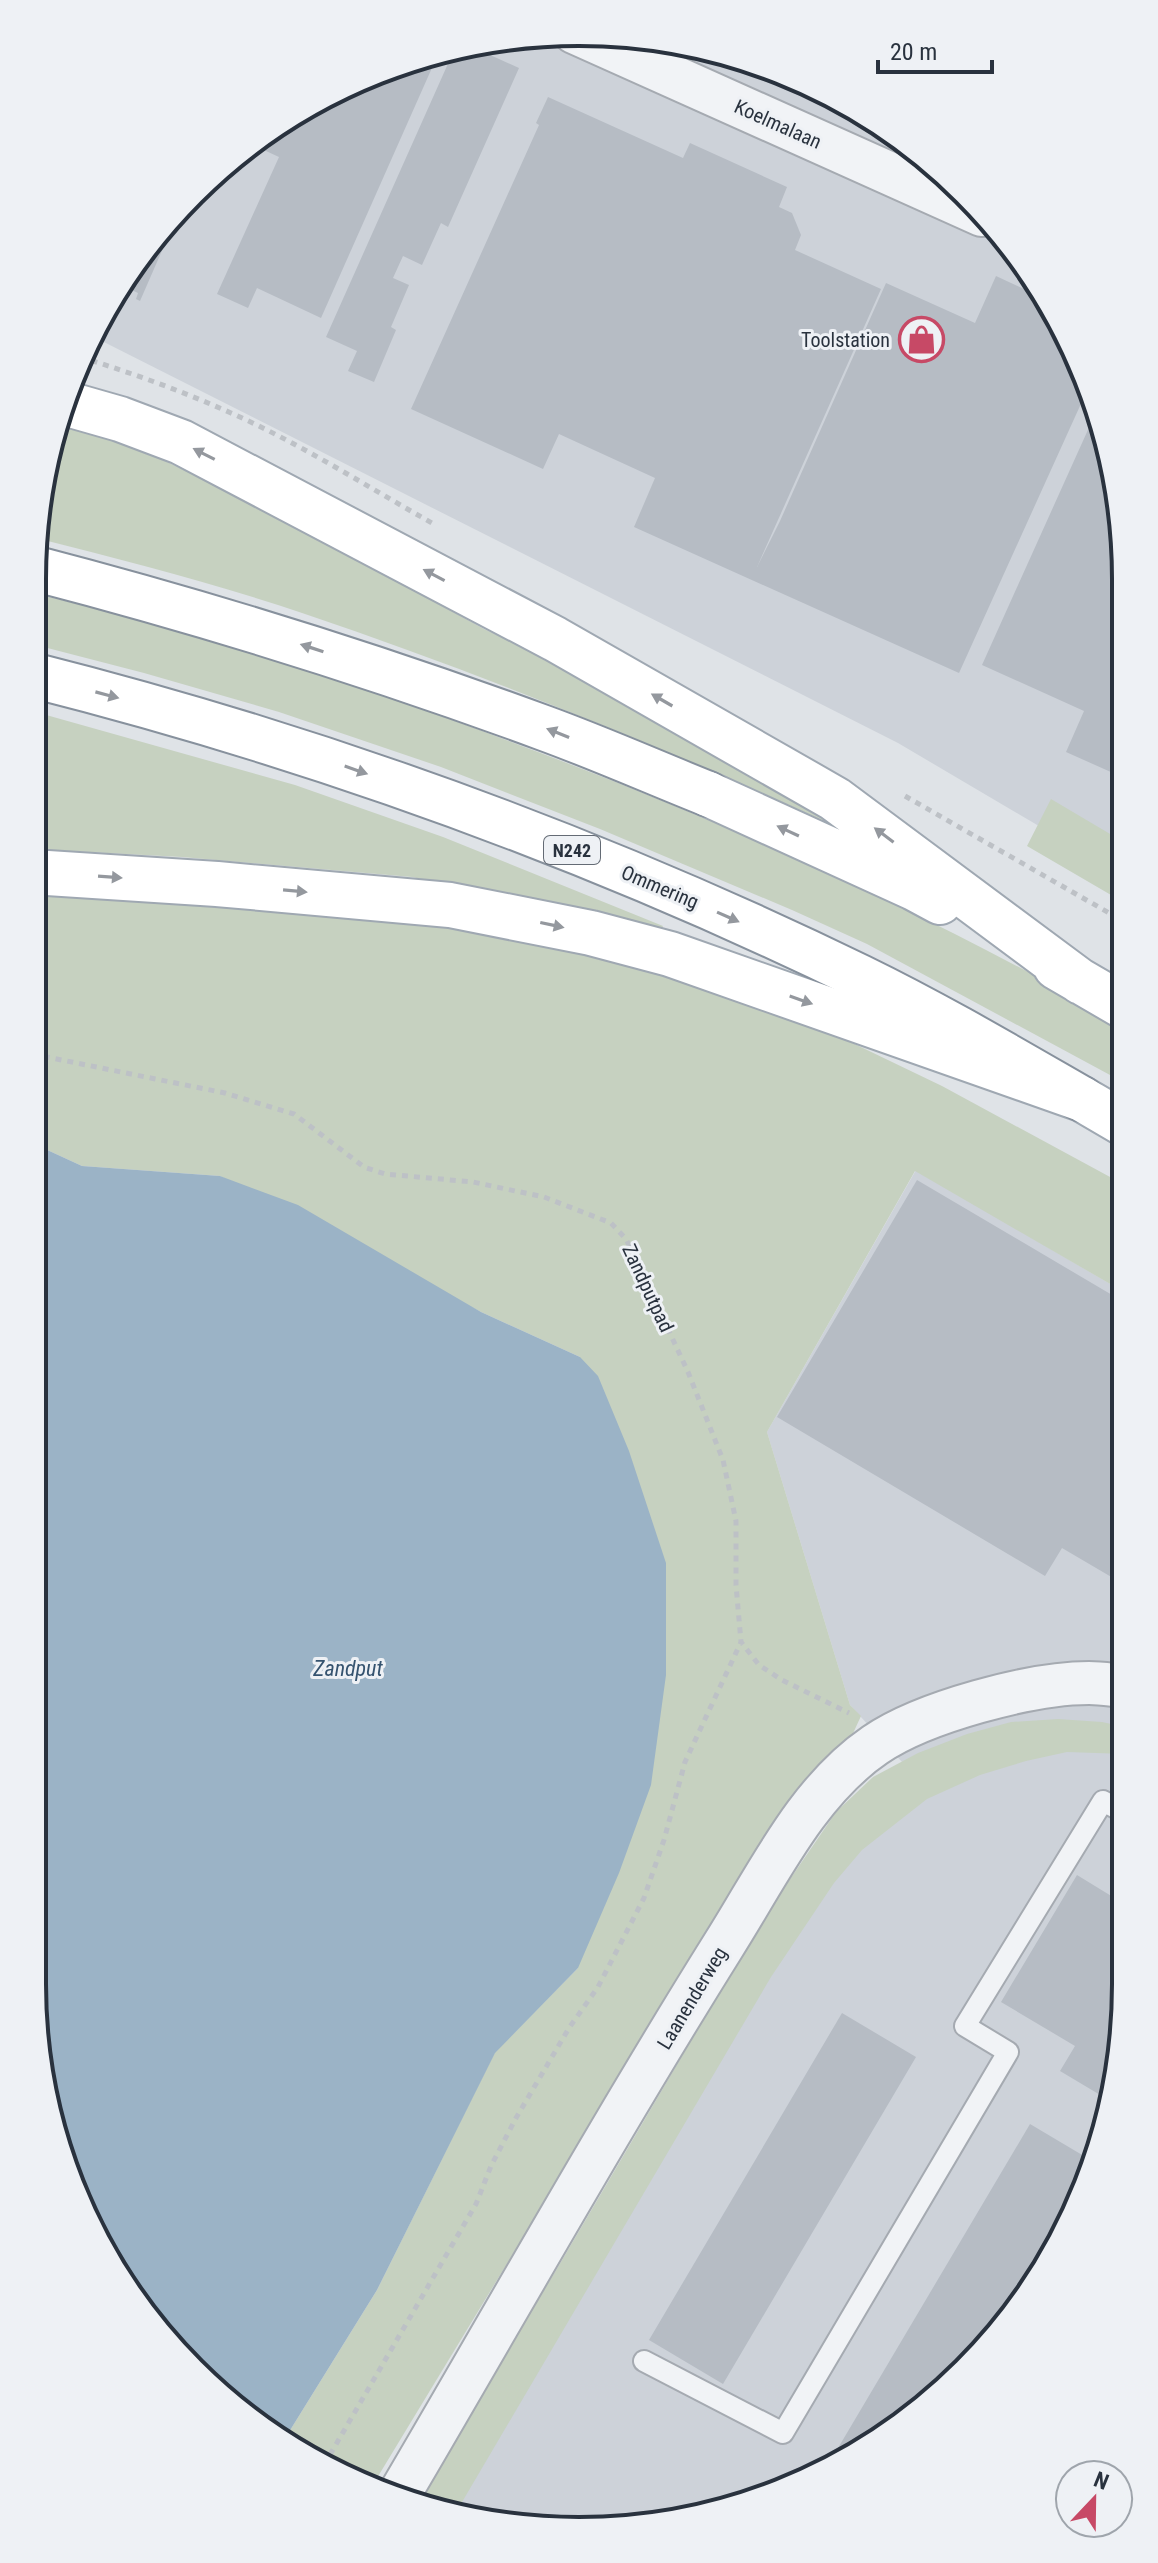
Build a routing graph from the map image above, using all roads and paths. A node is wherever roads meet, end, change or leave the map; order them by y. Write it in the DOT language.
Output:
graph roads {
  1 [pos="607,47"];
  2 [pos="958,204"];
  3 [pos="75,406"];
  4 [pos="46,572"];
  5 [pos="46,679"];
  6 [pos="46,873"];
  7 [pos="1081,982"];
  8 [pos="1112,1000"];
  9 [pos="46,1057"];
  10 [pos="1082,1099"];
  11 [pos="1112,1117"];
  12 [pos="741,1642"];
  13 [pos="1112,1685"];
  14 [pos="876,1744"];
  15 [pos="1112,1806"];
  16 [pos="644,2361"];
  17 [pos="330,2455"];
  18 [pos="403,2487"];
  1 -- 2 [label="street, Koelmalaan"];
  7 -- 3 [label="main road, one-way"];
  7 -- 4 [label="main road, one-way"];
  5 -- 10 [label="main road, Ommering / N242, one-way"];
  6 -- 10 [label="main road, N242, one-way"];
  7 -- 8 [label="main road"];
  9 -- 12 [label="path, Zandputpad"];
  10 -- 11 [label="main road, Ommering / N242"];
  12 -- 14 [label="path"];
  12 -- 17 [label="path"];
  13 -- 14 [label="street, Laanenderweg"];
  14 -- 18 [label="street, Laanenderweg"];
  15 -- 16 [label="lane"];
}
